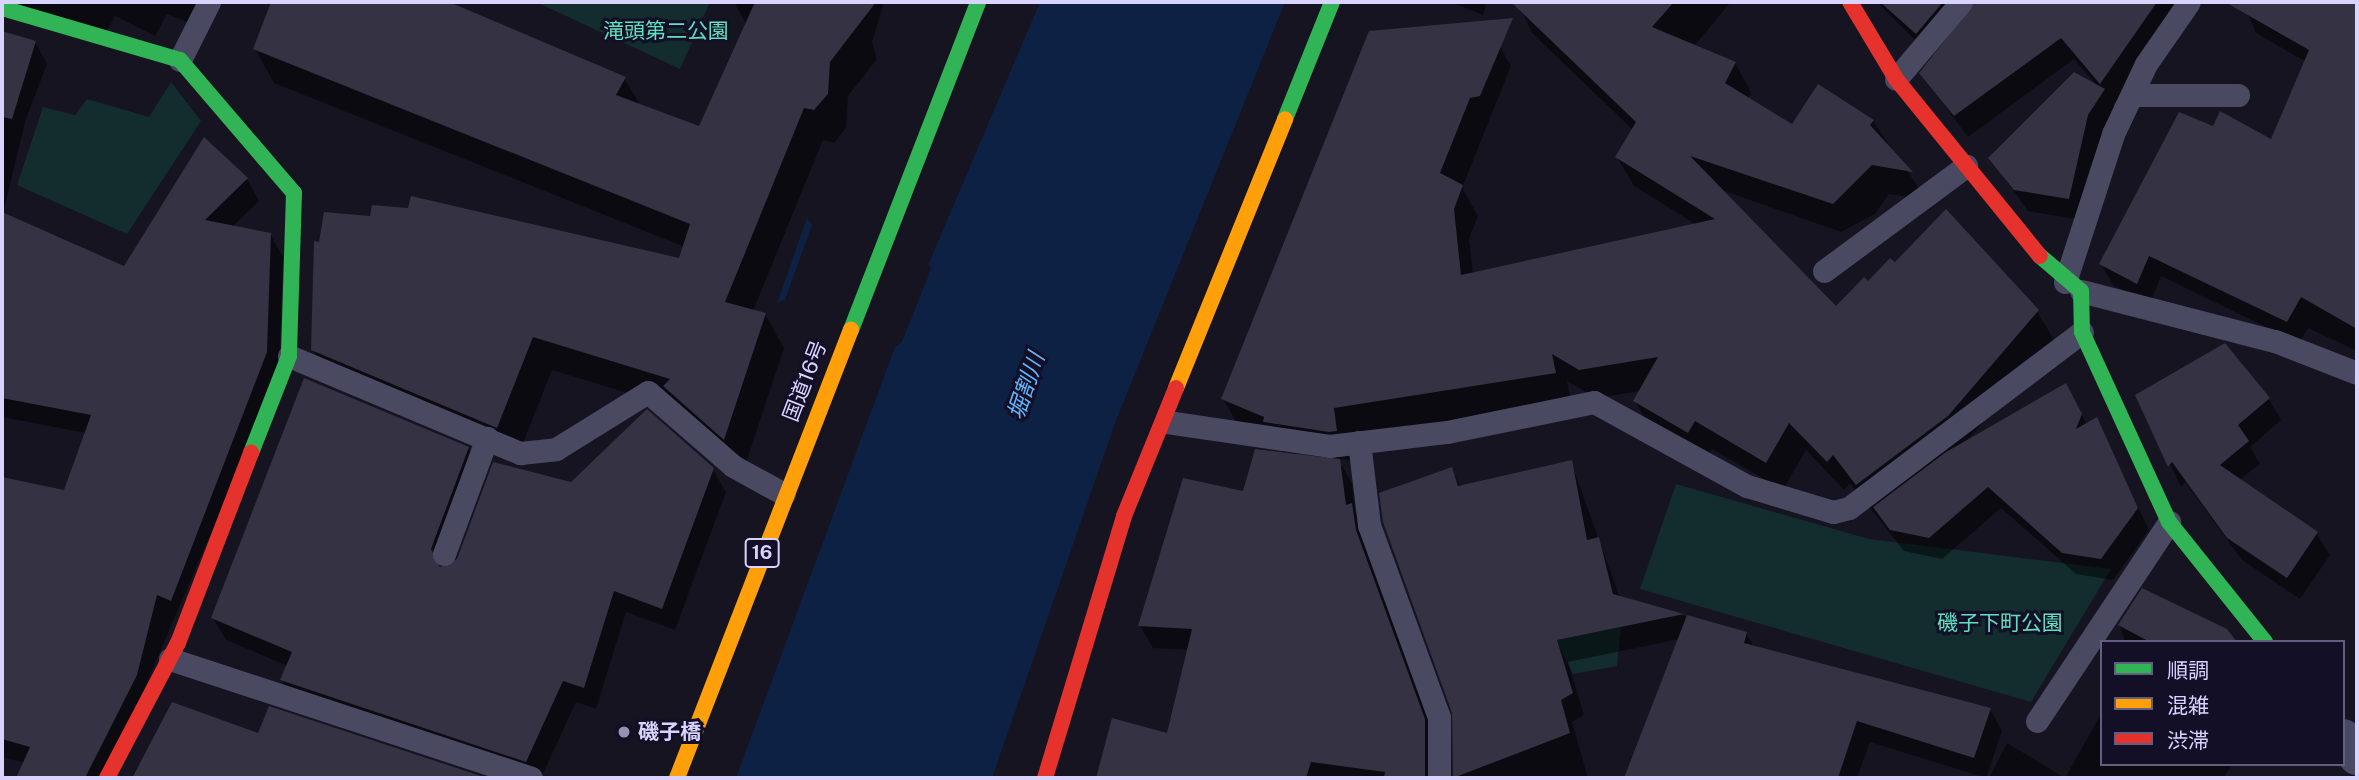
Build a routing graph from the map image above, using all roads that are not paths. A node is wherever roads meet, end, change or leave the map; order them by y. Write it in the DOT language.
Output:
graph roads {
  1 [pos="209,2"];
  2 [pos="978,2"];
  3 [pos="1332,2"];
  4 [pos="1850,2"];
  5 [pos="1961,2"];
  6 [pos="2189,2"];
  7 [pos="2,8"];
  8 [pos="180,60"];
  9 [pos="1896,79"];
  10 [pos="2238,94"];
  11 [pos="2133,95"];
  12 [pos="1966,166"];
  13 [pos="1824,271"];
  14 [pos="2073,287"];
  15 [pos="2082,332"];
  16 [pos="289,356"];
  17 [pos="2357,373"];
  18 [pos="1167,422"];
  19 [pos="487,438"];
  20 [pos="1359,442"];
  21 [pos="784,494"];
  22 [pos="2169,522"];
  23 [pos="444,554"];
  24 [pos="2263,640"];
  25 [pos="170,659"];
  26 [pos="2037,721"];
  27 [pos="2345,740"];
  28 [pos="2357,755"];
  29 [pos="107,778"];
  30 [pos="531,778"];
  31 [pos="677,778"];
  32 [pos="1045,778"];
  33 [pos="1439,778"];
  1 -- 8 [label="lane"];
  2 -- 21 [label="main road, 国道16号 / 16"];
  3 -- 18 [label="main road"];
  4 -- 9 [label="main road"];
  5 -- 9 [label="lane"];
  6 -- 11 [label="lane"];
  7 -- 8 [label="main road"];
  8 -- 16 [label="main road"];
  9 -- 12 [label="main road"];
  10 -- 11 [label="lane"];
  11 -- 14 [label="lane"];
  12 -- 13 [label="lane"];
  12 -- 14 [label="main road"];
  14 -- 15 [label="main road"];
  14 -- 17 [label="lane"];
  15 -- 20 [label="lane"];
  15 -- 22 [label="main road"];
  16 -- 19 [label="lane"];
  16 -- 25 [label="main road"];
  18 -- 20 [label="lane"];
  18 -- 32 [label="main road"];
  19 -- 21 [label="lane"];
  19 -- 23 [label="lane"];
  20 -- 33 [label="lane"];
  21 -- 31 [label="main road, 国道16号 / 16"];
  22 -- 24 [label="main road"];
  22 -- 26 [label="lane"];
  25 -- 29 [label="main road"];
  25 -- 30 [label="lane"];
  27 -- 28 [label="street"];
}
